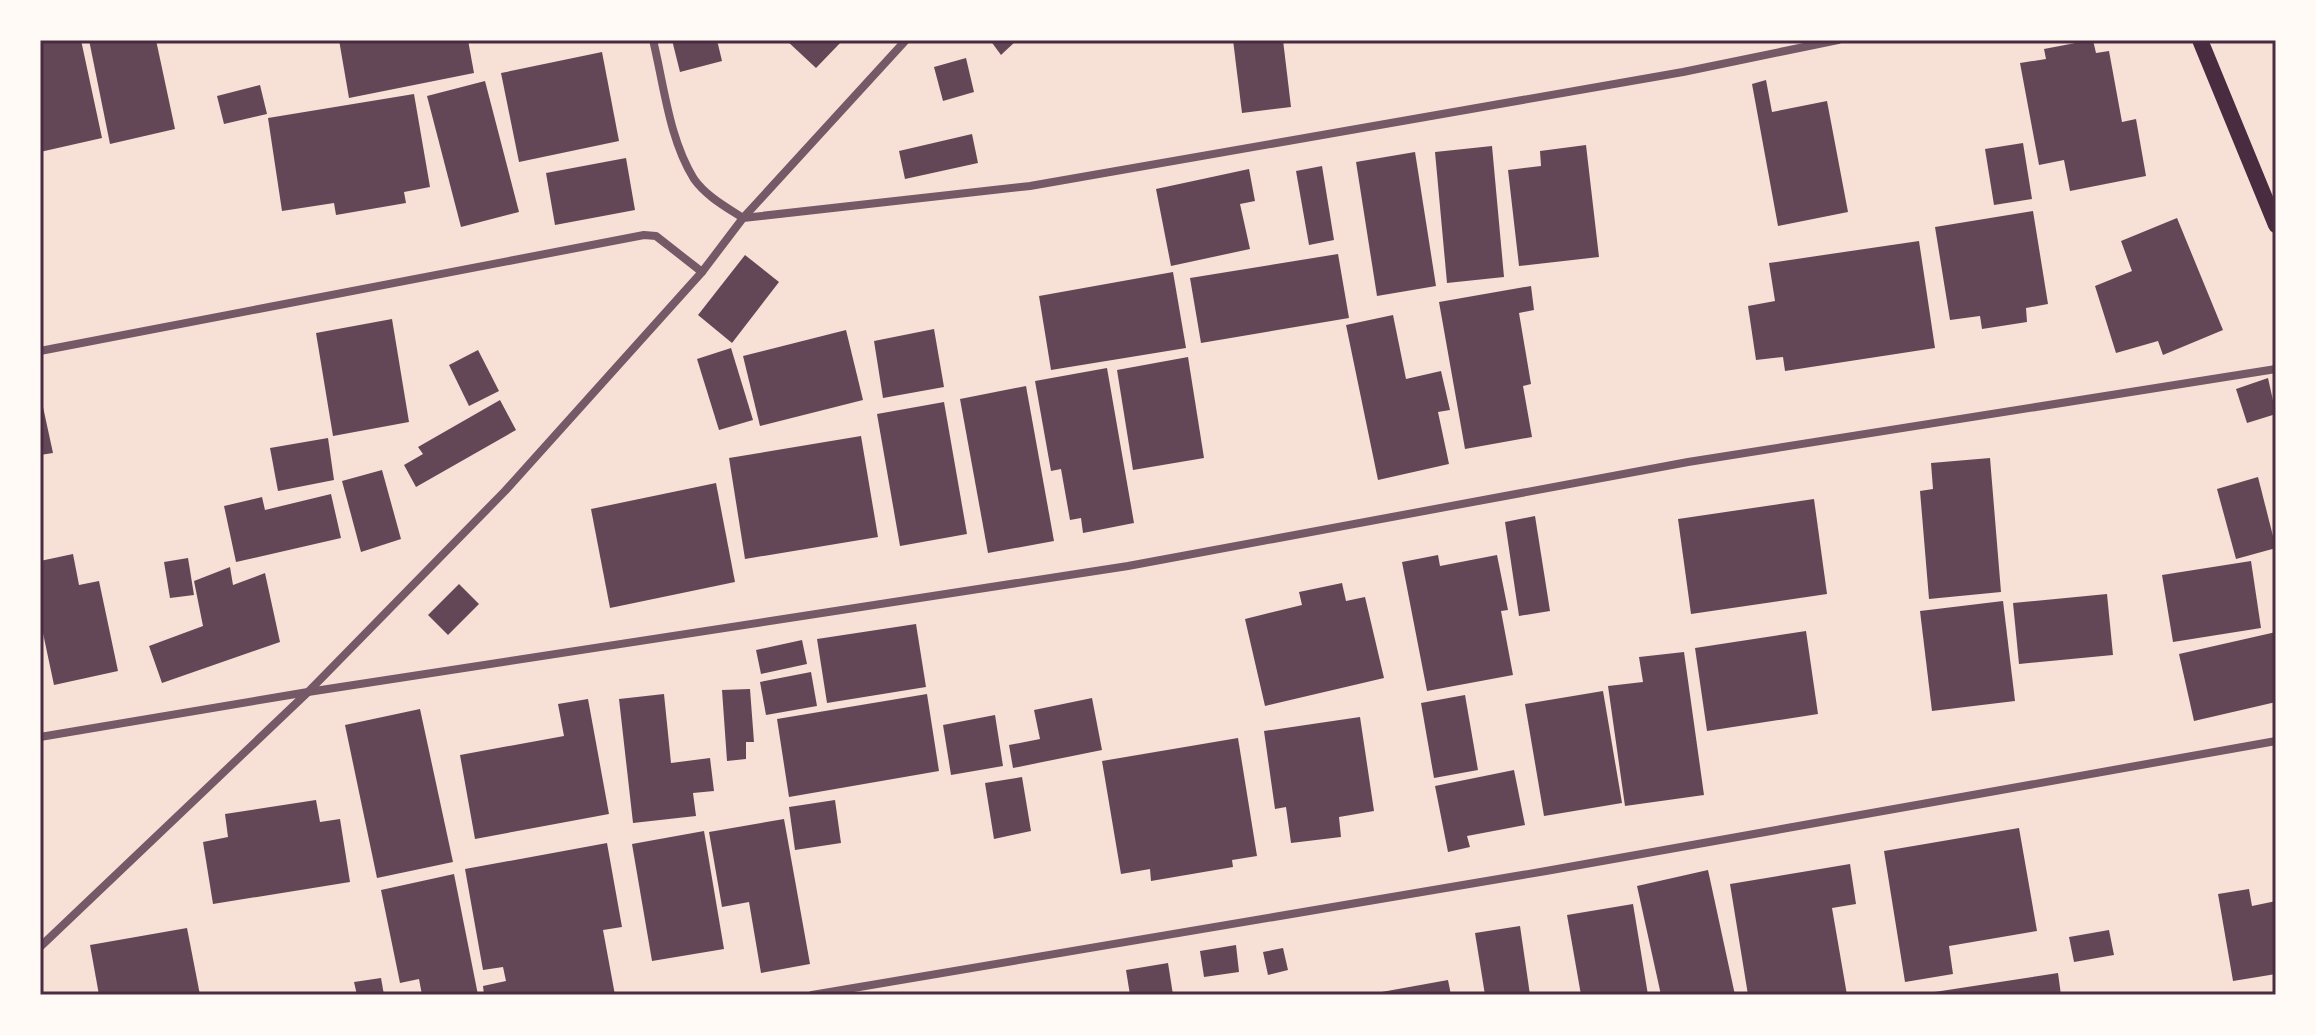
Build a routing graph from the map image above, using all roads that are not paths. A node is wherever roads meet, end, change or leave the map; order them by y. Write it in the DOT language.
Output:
graph roads {
  1 [pos="653,40"];
  2 [pos="906,40"];
  3 [pos="1838,40"];
  4 [pos="2200,40"];
  5 [pos="743,218"];
  6 [pos="2276,225"];
  7 [pos="702,272"];
  8 [pos="40,351"];
  9 [pos="2276,369"];
  10 [pos="308,692"];
  11 [pos="40,737"];
  12 [pos="2276,741"];
  13 [pos="40,947"];
  14 [pos="812,995"];
  1 -- 5 [label="street"];
  2 -- 5 [label="street"];
  3 -- 5 [label="street"];
  4 -- 6 [label="main road"];
  5 -- 7 [label="street"];
  7 -- 8 [label="street"];
  7 -- 10 [label="street"];
  9 -- 10 [label="street"];
  10 -- 11 [label="street"];
  10 -- 13 [label="street"];
  12 -- 14 [label="street"];
}
